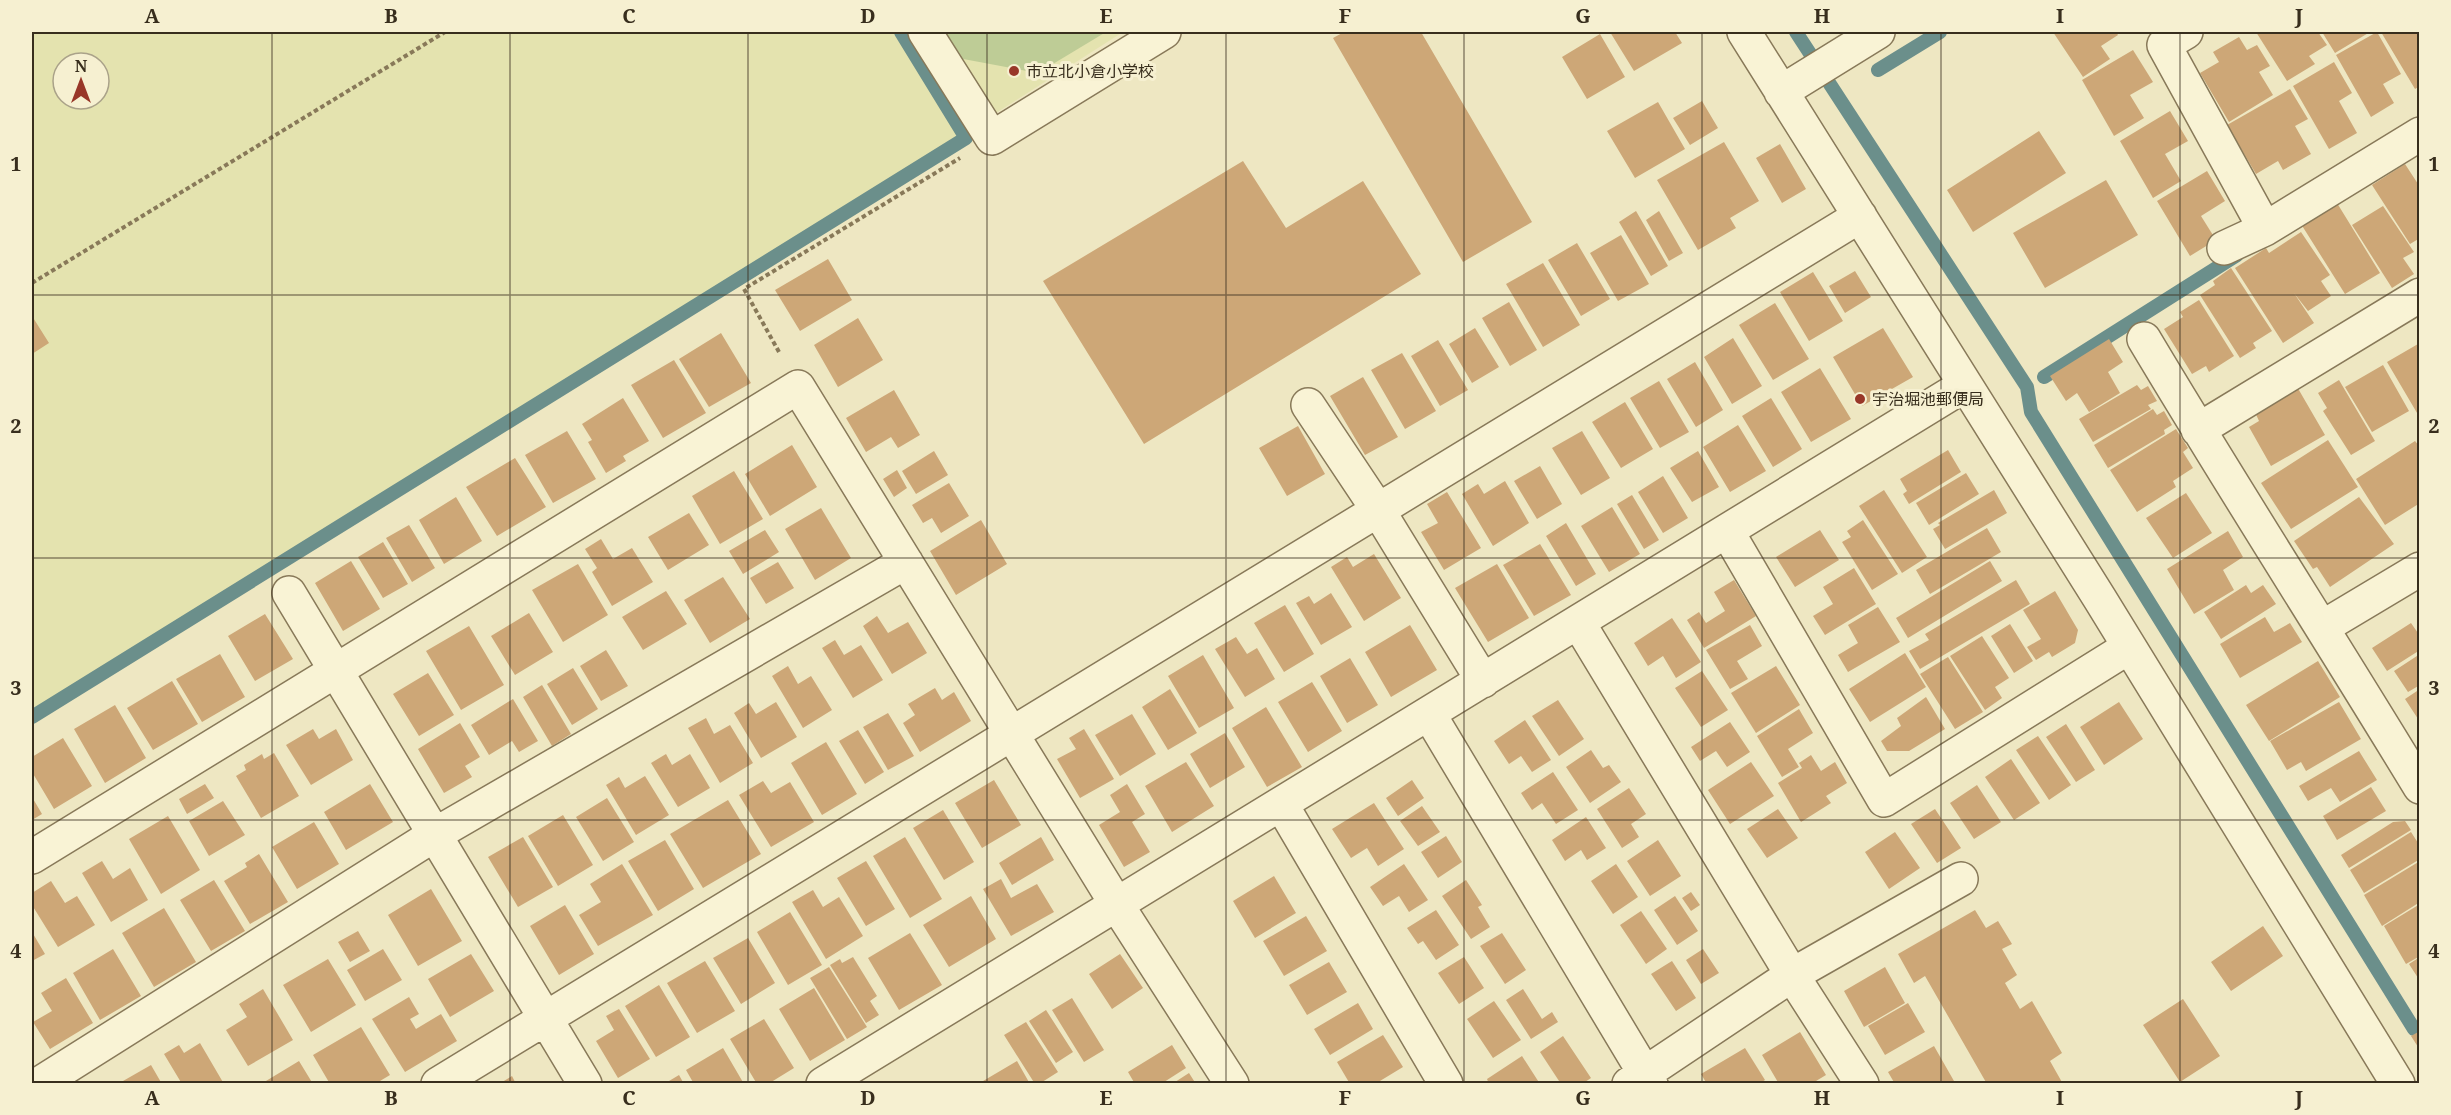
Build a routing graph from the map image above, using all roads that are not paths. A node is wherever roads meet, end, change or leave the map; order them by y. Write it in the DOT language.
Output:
graph roads {
  1 [pos="925,32"];
  2 [pos="1164,32"];
  3 [pos="1744,32"];
  4 [pos="1878,32"];
  5 [pos="2186,32"];
  6 [pos="1788,88"];
  7 [pos="2420,134"];
  8 [pos="1860,216"];
  9 [pos="2265,229"];
  10 [pos="2224,248"];
  11 [pos="2420,295"];
  12 [pos="2144,339"];
  13 [pos="1965,385"];
  14 [pos="1308,405"];
  15 [pos="2198,430"];
  16 [pos="1378,510"];
  17 [pos="1727,531"];
  18 [pos="906,562"];
  19 [pos="2420,569"];
  20 [pos="289,593"];
  21 [pos="1578,622"];
  22 [pos="2323,627"];
  23 [pos="2129,647"];
  24 [pos="336,671"];
  25 [pos="1482,681"];
  26 [pos="1429,714"];
  27 [pos="1011,734"];
  28 [pos="2420,788"];
  29 [pos="1281,804"];
  30 [pos="434,835"];
  31 [pos="32,857"];
  32 [pos="1961,879"];
  33 [pos="1117,905"];
  34 [pos="1792,975"];
  35 [pos="546,1018"];
  36 [pos="1642,1080"];
  37 [pos="39,1083"];
  38 [pos="438,1083"];
  39 [pos="585,1083"];
  40 [pos="823,1083"];
  41 [pos="1232,1083"];
  42 [pos="1446,1083"];
  43 [pos="1862,1083"];
  44 [pos="2398,1083"];
  1 -- 2 [label="street"];
  3 -- 6 [label="street"];
  4 -- 6 [label="street"];
  5 -- 9 [label="street"];
  6 -- 8 [label="street"];
  7 -- 9 [label="street"];
  8 -- 13 [label="street"];
  8 -- 16 [label="street"];
  9 -- 10 [label="street"];
  11 -- 15 [label="street"];
  12 -- 15 [label="street"];
  13 -- 17 [label="street"];
  13 -- 23 [label="street"];
  14 -- 16 [label="street"];
  15 -- 22 [label="street"];
  16 -- 25 [label="street"];
  16 -- 27 [label="street"];
  17 -- 21 [label="street"];
  17 -- 23 [label="street"];
  18 -- 24 [label="street"];
  18 -- 27 [label="street"];
  18 -- 30 [label="street"];
  19 -- 22 [label="street"];
  20 -- 24 [label="street"];
  21 -- 25 [label="street"];
  21 -- 34 [label="street"];
  22 -- 28 [label="street"];
  23 -- 44 [label="street"];
  24 -- 30 [label="street"];
  24 -- 31 [label="street"];
  25 -- 26 [label="street"];
  26 -- 29 [label="street"];
  26 -- 36 [label="street"];
  27 -- 33 [label="street"];
  27 -- 35 [label="street"];
  29 -- 33 [label="street"];
  29 -- 42 [label="street"];
  30 -- 35 [label="street"];
  30 -- 37 [label="street"];
  32 -- 34 [label="street"];
  33 -- 40 [label="street"];
  33 -- 41 [label="street"];
  34 -- 36 [label="street"];
  34 -- 43 [label="street"];
  35 -- 38 [label="street"];
  35 -- 39 [label="street"];
}
